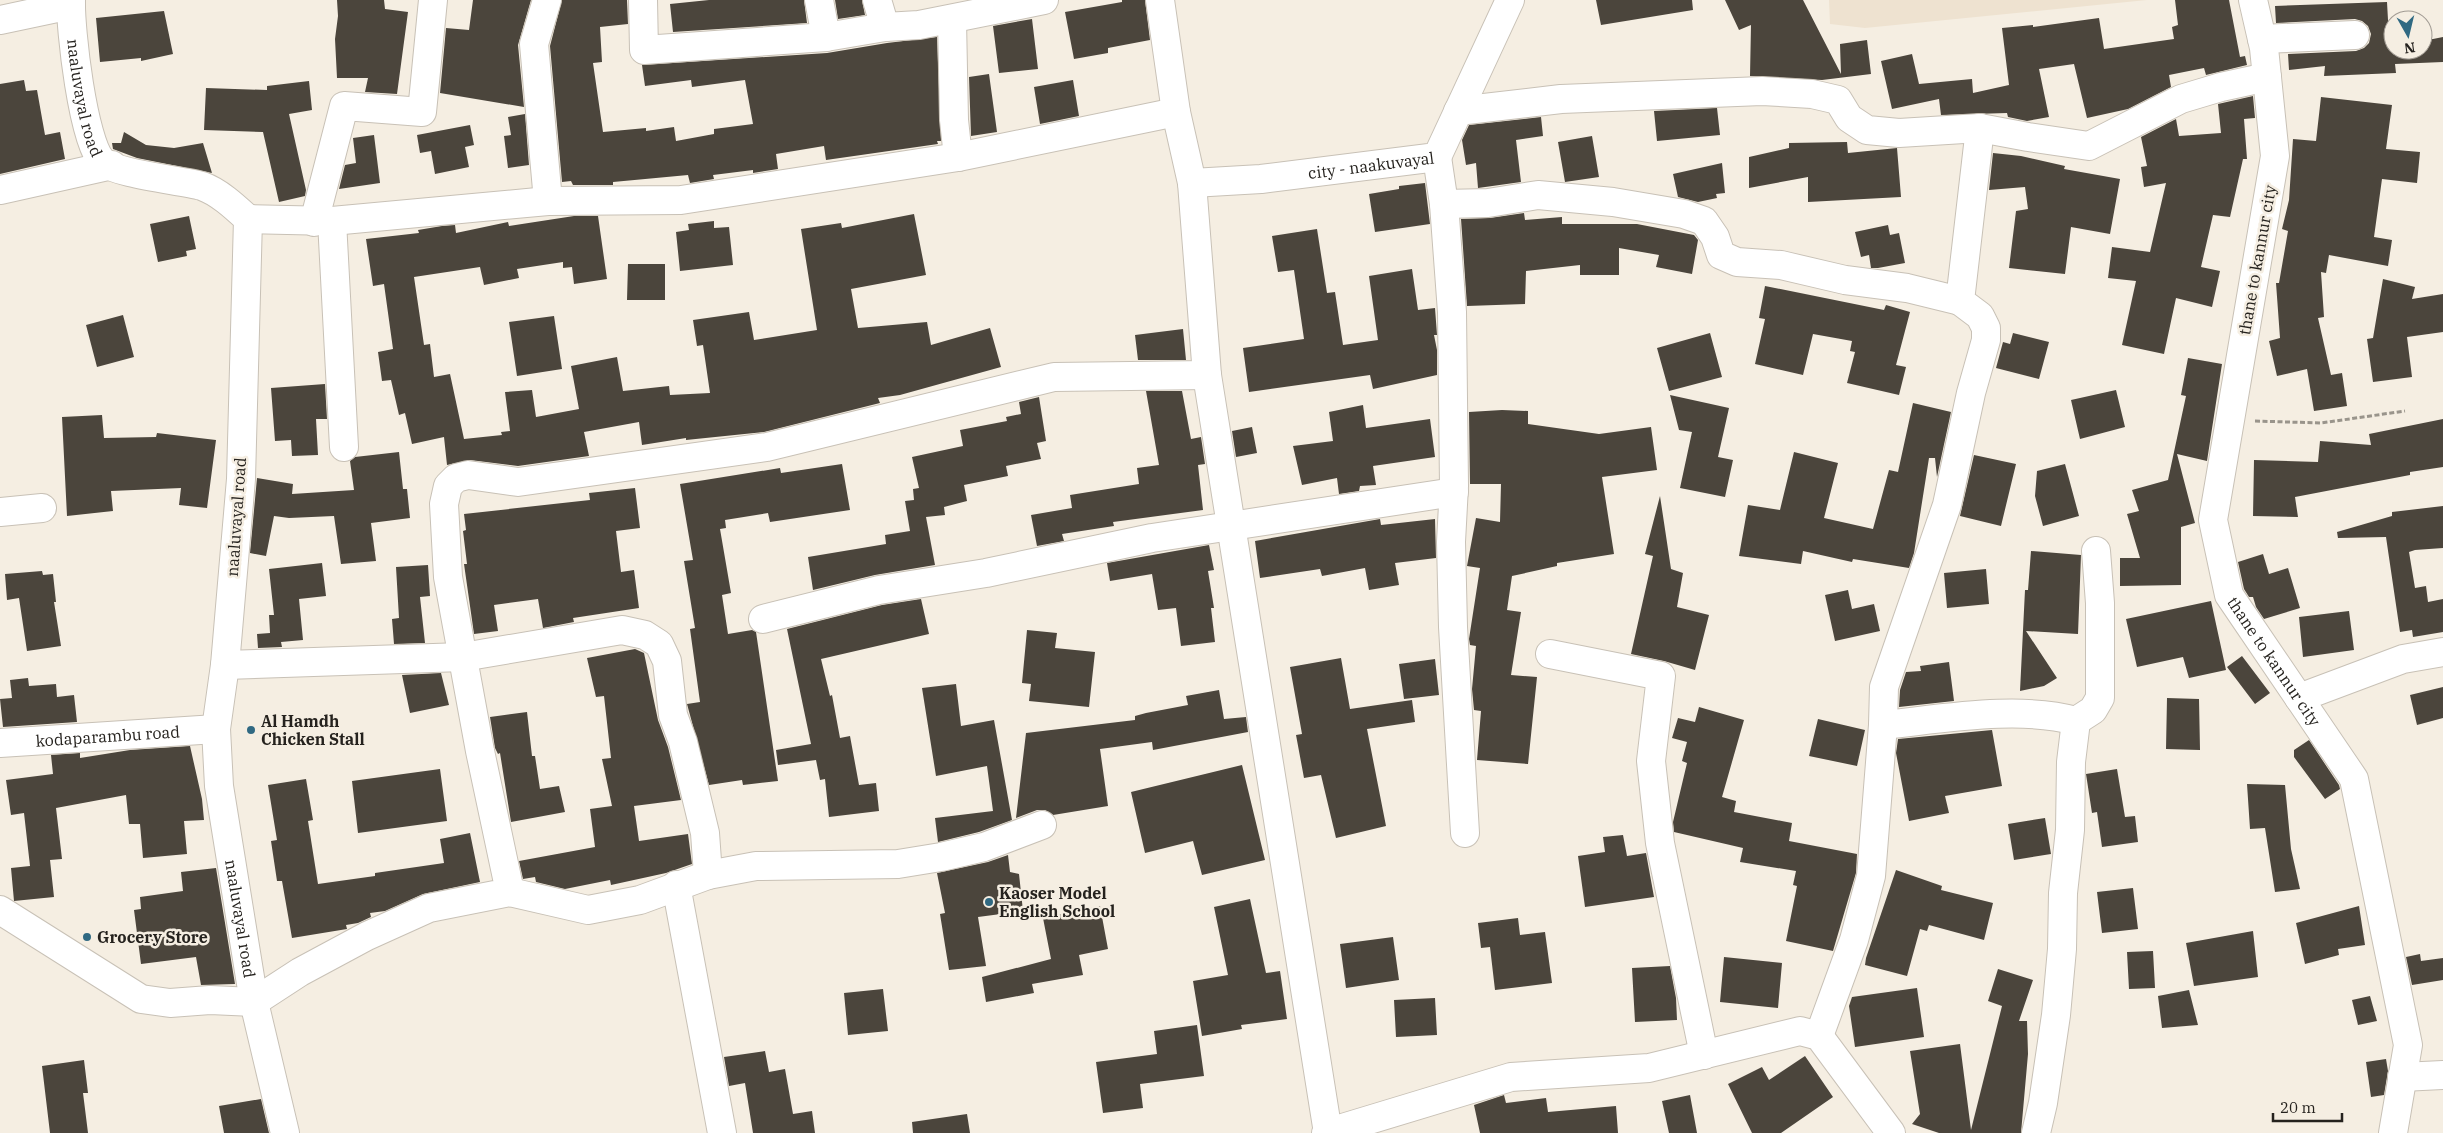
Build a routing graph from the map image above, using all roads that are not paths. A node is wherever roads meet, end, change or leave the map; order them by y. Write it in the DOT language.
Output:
graph roads {
  1 [pos="433,0"];
  2 [pos="547,0"];
  3 [pos="643,0"];
  4 [pos="819,0"];
  5 [pos="877,0"];
  6 [pos="1044,0"];
  7 [pos="1160,0"];
  8 [pos="1510,0"];
  9 [pos="2253,0"];
  10 [pos="71,3"];
  11 [pos="0,20"];
  12 [pos="952,20"];
  13 [pos="885,27"];
  14 [pos="2356,35"];
  15 [pos="826,37"];
  16 [pos="2262,40"];
  17 [pos="2267,78"];
  18 [pos="1458,111"];
  19 [pos="1176,112"];
  20 [pos="1980,128"];
  21 [pos="958,157"];
  22 [pos="1437,157"];
  23 [pos="112,166"];
  24 [pos="1192,183"];
  25 [pos="0,190"];
  26 [pos="548,202"];
  27 [pos="1444,204"];
  28 [pos="248,219"];
  29 [pos="323,222"];
  30 [pos="1960,301"];
  31 [pos="1207,375"];
  32 [pos="344,447"];
  33 [pos="1454,492"];
  34 [pos="42,508"];
  35 [pos="0,512"];
  36 [pos="1231,526"];
  37 [pos="2096,551"];
  38 [pos="763,619"];
  39 [pos="2443,652"];
  40 [pos="1550,654"];
  41 [pos="463,657"];
  42 [pos="225,665"];
  43 [pos="2299,698"];
  44 [pos="2076,721"];
  45 [pos="1883,725"];
  46 [pos="216,729"];
  47 [pos="0,744"];
  48 [pos="1042,825"];
  49 [pos="1465,833"];
  50 [pos="708,875"];
  51 [pos="676,885"];
  52 [pos="510,892"];
  53 [pos="0,910"];
  54 [pos="254,1002"];
  55 [pos="1819,1036"];
  56 [pos="1704,1056"];
  57 [pos="2443,1075"];
  58 [pos="2402,1077"];
  59 [pos="285,1133"];
  60 [pos="722,1133"];
  61 [pos="1327,1133"];
  62 [pos="1892,1133"];
  63 [pos="2036,1133"];
  64 [pos="2393,1133"];
  1 -- 29 [label="street"];
  2 -- 26 [label="street"];
  3 -- 15 [label="street"];
  4 -- 15 [label="street"];
  5 -- 13 [label="street"];
  6 -- 12 [label="street"];
  7 -- 19 [label="street"];
  8 -- 18 [label="street, city - naakuvayal"];
  9 -- 16 [label="street, thane to kannur city"];
  10 -- 11 [label="street"];
  10 -- 23 [label="street, naaluvayal road"];
  12 -- 13 [label="street"];
  12 -- 21 [label="street"];
  13 -- 15 [label="street"];
  14 -- 16 [label="street"];
  16 -- 17 [label="street, thane to kannur city"];
  17 -- 20 [label="street"];
  17 -- 43 [label="street, thane to kannur city"];
  18 -- 20 [label="street"];
  18 -- 22 [label="street, city - naakuvayal"];
  19 -- 21 [label="street"];
  19 -- 24 [label="street"];
  20 -- 30 [label="street"];
  21 -- 26 [label="street"];
  22 -- 24 [label="street, city - naakuvayal"];
  22 -- 27 [label="street"];
  23 -- 25 [label="street"];
  23 -- 28 [label="street, naaluvayal road"];
  24 -- 31 [label="street"];
  26 -- 29 [label="street"];
  27 -- 30 [label="street"];
  27 -- 33 [label="street"];
  28 -- 29 [label="street"];
  28 -- 42 [label="street, naaluvayal road"];
  29 -- 32 [label="street"];
  30 -- 45 [label="street"];
  31 -- 36 [label="street"];
  31 -- 41 [label="street"];
  33 -- 36 [label="street"];
  33 -- 49 [label="street"];
  34 -- 35 [label="street"];
  36 -- 38 [label="street"];
  36 -- 61 [label="street"];
  37 -- 44 [label="street"];
  39 -- 43 [label="street"];
  40 -- 56 [label="street"];
  41 -- 42 [label="street"];
  41 -- 50 [label="street"];
  41 -- 52 [label="street"];
  42 -- 46 [label="street, naaluvayal road"];
  43 -- 58 [label="street, thane to kannur city"];
  44 -- 45 [label="street"];
  44 -- 63 [label="street"];
  45 -- 55 [label="street"];
  46 -- 47 [label="street, kodaparambu road"];
  46 -- 54 [label="street, naaluvayal road"];
  48 -- 50 [label="street"];
  50 -- 51 [label="street"];
  51 -- 52 [label="street"];
  51 -- 60 [label="street"];
  52 -- 54 [label="street"];
  53 -- 54 [label="street"];
  54 -- 59 [label="street, naaluvayal road"];
  55 -- 56 [label="street"];
  55 -- 62 [label="street"];
  56 -- 61 [label="street"];
  57 -- 58 [label="street"];
  58 -- 64 [label="street, thane to kannur city"];
}
